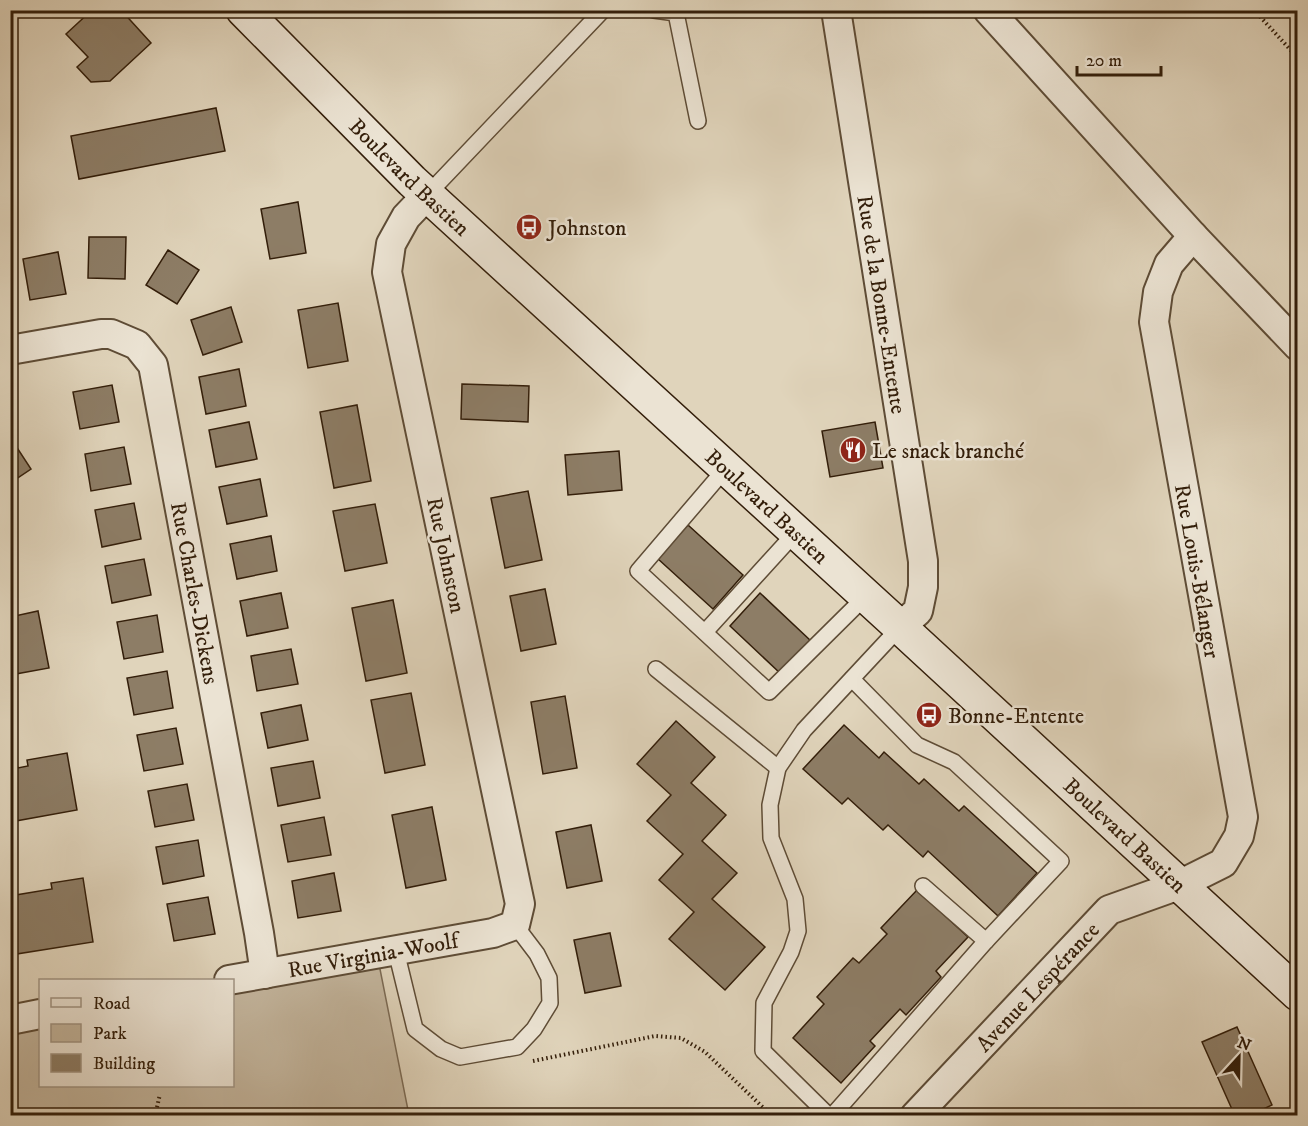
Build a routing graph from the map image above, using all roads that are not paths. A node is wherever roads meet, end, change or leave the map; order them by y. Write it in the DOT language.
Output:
graph roads {
  1 [pos="243,10"];
  2 [pos="603,10"];
  3 [pos="654,10"];
  4 [pos="836,10"];
  5 [pos="988,10"];
  6 [pos="676,12"];
  7 [pos="698,121"];
  8 [pos="427,195"];
  9 [pos="1193,236"];
  10 [pos="1298,346"];
  11 [pos="10,350"];
  12 [pos="726,468"];
  13 [pos="796,532"];
  14 [pos="866,596"];
  15 [pos="900,627"];
  16 [pos="705,632"];
  17 [pos="656,669"];
  18 [pos="852,679"];
  19 [pos="778,768"];
  20 [pos="1179,885"];
  21 [pos="923,886"];
  22 [pos="515,926"];
  23 [pos="986,941"];
  24 [pos="396,951"];
  25 [pos="265,974"];
  26 [pos="234,980"];
  27 [pos="1298,994"];
  28 [pos="39,1014"];
  29 [pos="10,1020"];
  30 [pos="830,1116"];
  31 [pos="915,1116"];
  1 -- 8 [label="main road, Boulevard Bastien"];
  2 -- 8 [label="lane"];
  3 -- 6 [label="lane"];
  4 -- 15 [label="street, Rue de la Bonne-Entente"];
  5 -- 9 [label="street"];
  6 -- 7 [label="lane"];
  8 -- 12 [label="main road, Boulevard Bastien"];
  8 -- 22 [label="street, Rue Johnston"];
  9 -- 10 [label="street"];
  9 -- 20 [label="street, Rue Louis-Bélanger"];
  11 -- 25 [label="street, Rue Charles-Dickens"];
  12 -- 13 [label="main road, Boulevard Bastien"];
  12 -- 16 [label="lane"];
  13 -- 14 [label="main road, Boulevard Bastien"];
  13 -- 16 [label="lane"];
  14 -- 15 [label="main road, Boulevard Bastien"];
  14 -- 16 [label="lane"];
  15 -- 18 [label="lane"];
  15 -- 20 [label="main road, Boulevard Bastien"];
  17 -- 19 [label="lane"];
  18 -- 19 [label="lane"];
  18 -- 23 [label="lane"];
  19 -- 30 [label="lane"];
  20 -- 27 [label="main road, Boulevard Bastien"];
  20 -- 31 [label="street, Avenue Lespérance"];
  21 -- 23 [label="lane"];
  22 -- 24 [label="street, Rue Virginia-Woolf"];
  22 -- 24 [label="lane"];
  23 -- 30 [label="lane"];
  24 -- 25 [label="street, Rue Virginia-Woolf"];
  25 -- 26 [label="street, Rue Virginia-Woolf"];
  28 -- 29 [label="street"];
}
